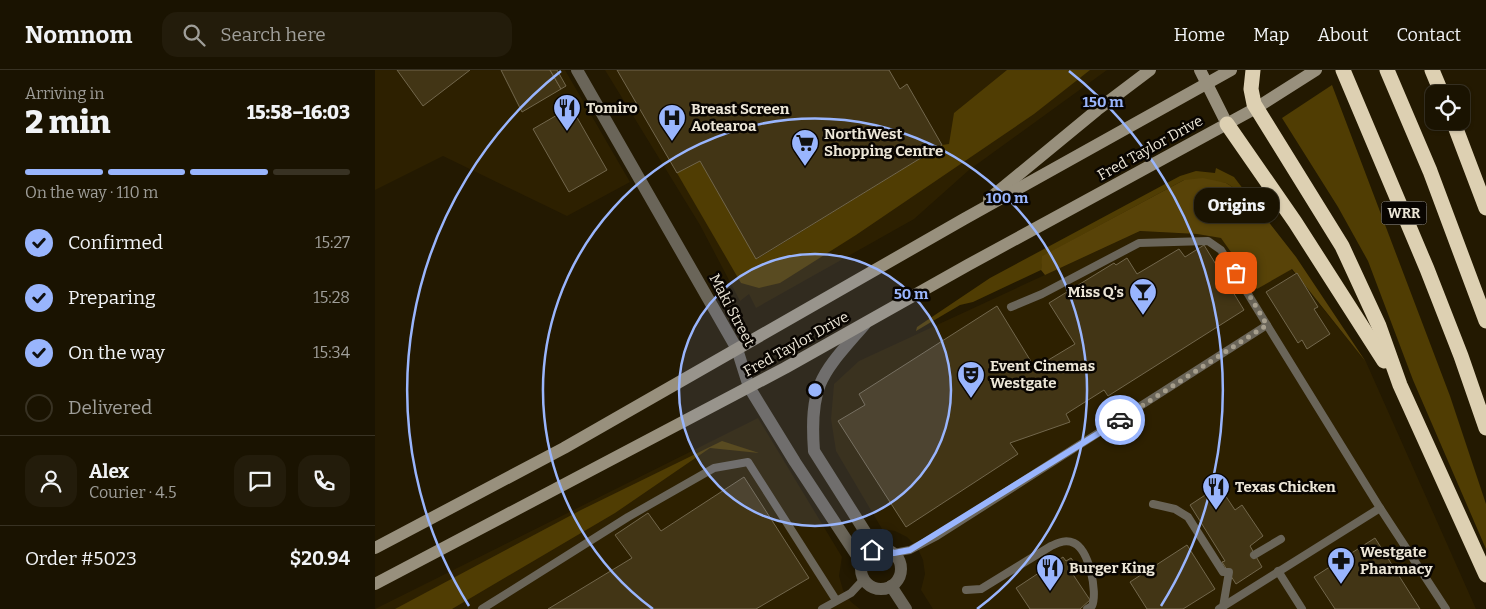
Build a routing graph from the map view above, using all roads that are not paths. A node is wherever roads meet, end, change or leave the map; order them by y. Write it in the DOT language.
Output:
graph roads {
  1 [pos="577,70"];
  2 [pos="1150,70"];
  3 [pos="1200,70"];
  4 [pos="1231,70"];
  5 [pos="1253,70"];
  6 [pos="1316,70"];
  7 [pos="1343,70"];
  8 [pos="1387,70"];
  9 [pos="1432,70"];
  10 [pos="1436,70"];
  11 [pos="1206,85"];
  12 [pos="1439,85"];
  13 [pos="1440,85"];
  14 [pos="1255,108"];
  15 [pos="1227,124"];
  16 [pos="1456,130"];
  17 [pos="1486,208"];
  18 [pos="964,219"];
  19 [pos="1011,307"];
  20 [pos="1486,321"];
  21 [pos="865,324"];
  22 [pos="1267,325"];
  23 [pos="737,349"];
  24 [pos="1400,385"];
  25 [pos="749,388"];
  26 [pos="1486,428"];
  27 [pos="1153,504"];
  28 [pos="1380,508"];
  29 [pos="1281,539"];
  30 [pos="375,548"];
  31 [pos="876,549"];
  32 [pos="894,553"];
  33 [pos="1254,555"];
  34 [pos="861,562"];
  35 [pos="1278,572"];
  36 [pos="1486,576"];
  37 [pos="864,579"];
  38 [pos="375,584"];
  39 [pos="891,586"];
  40 [pos="965,590"];
  41 [pos="836,600"];
  42 [pos="1221,608"];
  43 [pos="482,609"];
  44 [pos="822,609"];
  45 [pos="905,609"];
  46 [pos="1087,609"];
  47 [pos="1302,609"];
  48 [pos="1446,609"];
  1 -- 23 [label="street, Maki Street"];
  2 -- 18 [label="main road"];
  3 -- 11 [label="main road"];
  4 -- 11 [label="main road, Fred Taylor Drive"];
  5 -- 14 [label="highway"];
  6 -- 14 [label="main road, Fred Taylor Drive"];
  7 -- 26 [label="highway, WRR"];
  8 -- 20 [label="highway"];
  9 -- 12 [label="highway"];
  10 -- 13 [label="highway"];
  11 -- 15 [label="main road"];
  11 -- 18 [label="main road, Fred Taylor Drive"];
  14 -- 15 [label="main road, Fred Taylor Drive"];
  14 -- 24 [label="highway"];
  15 -- 21 [label="main road, Fred Taylor Drive"];
  15 -- 24 [label="highway"];
  16 -- 17 [label="highway"];
  18 -- 23 [label="main road, Fred Taylor Drive"];
  19 -- 22 [label="lane"];
  21 -- 25 [label="main road, Fred Taylor Drive"];
  21 -- 31 [label="street"];
  22 -- 28 [label="lane"];
  22 -- 32 [label="lane"];
  23 -- 25 [label="street, Maki Street"];
  23 -- 30 [label="main road, Fred Taylor Drive"];
  24 -- 36 [label="highway"];
  25 -- 34 [label="street, Maki Street"];
  25 -- 38 [label="main road, Fred Taylor Drive"];
  27 -- 42 [label="lane"];
  28 -- 35 [label="lane"];
  28 -- 48 [label="lane"];
  29 -- 33 [label="lane"];
  31 -- 32 [label="street"];
  31 -- 34 [label="street"];
  32 -- 39 [label="street"];
  34 -- 37 [label="street"];
  35 -- 42 [label="lane"];
  35 -- 47 [label="lane"];
  37 -- 39 [label="street"];
  37 -- 41 [label="lane"];
  39 -- 45 [label="street"];
  40 -- 46 [label="lane"];
  41 -- 43 [label="lane"];
  41 -- 44 [label="lane"];
}
